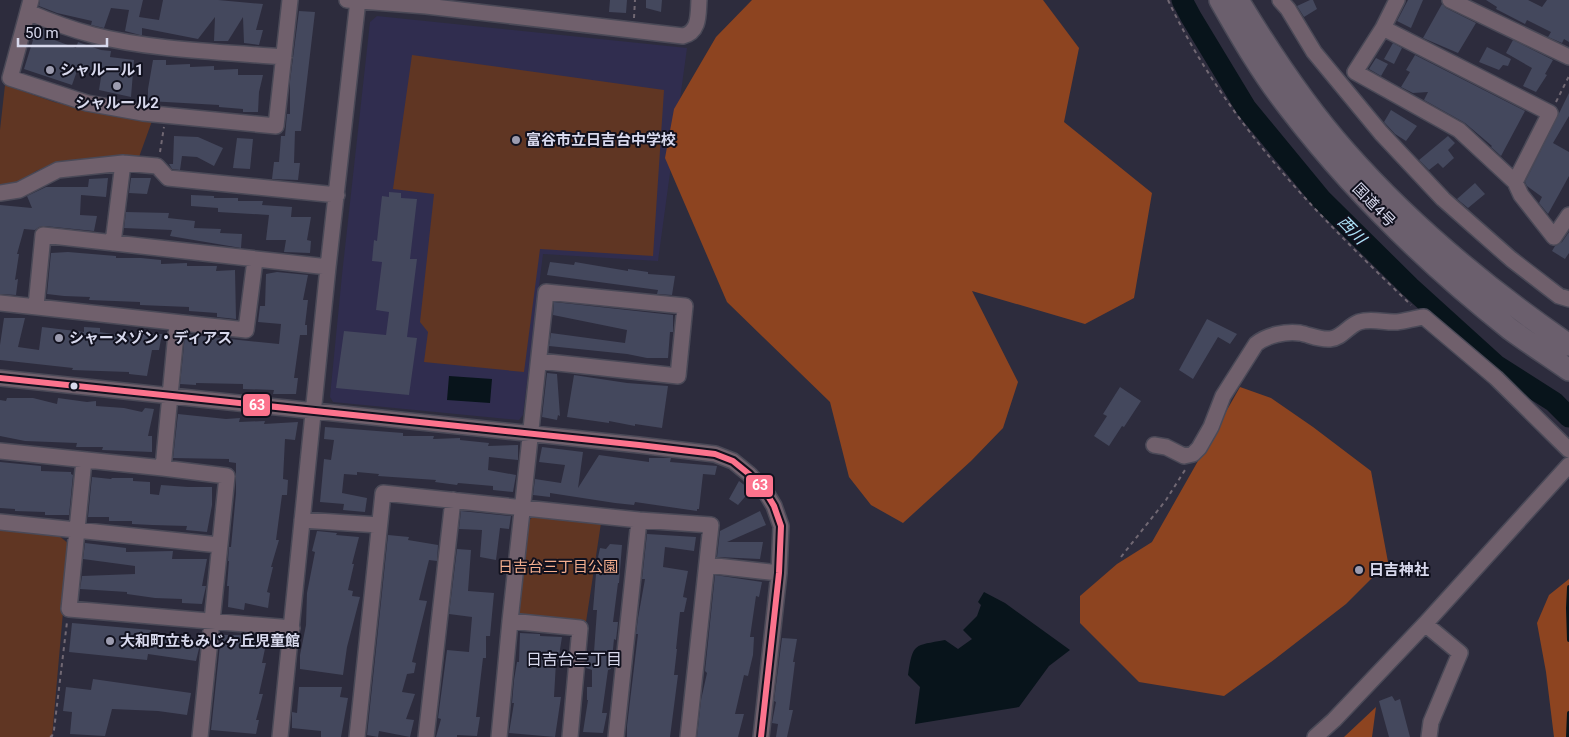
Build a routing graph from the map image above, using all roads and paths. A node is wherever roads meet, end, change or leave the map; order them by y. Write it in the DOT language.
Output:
graph roads {
  1 [pos="290,0"];
  2 [pos="354,0"];
  3 [pos="635,0"];
  4 [pos="699,0"];
  5 [pos="1168,0"];
  6 [pos="1220,0"];
  7 [pos="1238,0"];
  8 [pos="1280,0"];
  9 [pos="1397,0"];
  10 [pos="1450,0"];
  11 [pos="427,3"];
  12 [pos="30,6"];
  13 [pos="1383,28"];
  14 [pos="633,30"];
  15 [pos="284,57"];
  16 [pos="1569,57"];
  17 [pos="1569,76"];
  18 [pos="1550,113"];
  19 [pos="163,132"];
  20 [pos="123,163"];
  21 [pos="157,166"];
  22 [pos="1515,182"];
  23 [pos="0,193"];
  24 [pos="337,195"];
  25 [pos="1569,215"];
  26 [pos="113,243"];
  27 [pos="255,260"];
  28 [pos="328,267"];
  29 [pos="1569,299"];
  30 [pos="0,303"];
  31 [pos="36,306"];
  32 [pos="1424,317"];
  33 [pos="177,323"];
  34 [pos="1569,345"];
  35 [pos="539,361"];
  36 [pos="1569,370"];
  37 [pos="0,378"];
  38 [pos="169,397"];
  39 [pos="313,412"];
  40 [pos="531,434"];
  41 [pos="1154,445"];
  42 [pos="1569,450"];
  43 [pos="0,451"];
  44 [pos="1193,454"];
  45 [pos="84,460"];
  46 [pos="1569,465"];
  47 [pos="163,468"];
  48 [pos="453,500"];
  49 [pos="523,508"];
  50 [pos="302,520"];
  51 [pos="639,520"];
  52 [pos="0,522"];
  53 [pos="379,526"];
  54 [pos="76,530"];
  55 [pos="219,545"];
  56 [pos="1121,557"];
  57 [pos="707,565"];
  58 [pos="779,573"];
  59 [pos="69,609"];
  60 [pos="510,621"];
  61 [pos="212,622"];
  62 [pos="1425,624"];
  63 [pos="292,628"];
  64 [pos="50,737"];
  65 [pos="200,737"];
  66 [pos="280,737"];
  67 [pos="357,737"];
  68 [pos="426,737"];
  69 [pos="499,737"];
  70 [pos="570,737"];
  71 [pos="616,737"];
  72 [pos="688,737"];
  73 [pos="761,737"];
  74 [pos="1315,737"];
  75 [pos="1429,737"];
  1 -- 15 [label="street"];
  2 -- 11 [label="street"];
  2 -- 24 [label="street"];
  3 -- 14 [label="path"];
  4 -- 14 [label="street"];
  5 -- 32 [label="path"];
  6 -- 36 [label="highway, 国道4号"];
  7 -- 34 [label="highway, 国道4号"];
  8 -- 29 [label="street"];
  9 -- 13 [label="street"];
  10 -- 16 [label="street"];
  11 -- 14 [label="street"];
  12 -- 15 [label="street"];
  12 -- 15 [label="street"];
  13 -- 18 [label="street"];
  13 -- 22 [label="street"];
  17 -- 18 [label="path"];
  18 -- 22 [label="street"];
  19 -- 21 [label="path"];
  20 -- 21 [label="street"];
  20 -- 23 [label="street"];
  20 -- 26 [label="street"];
  21 -- 24 [label="street"];
  22 -- 25 [label="street"];
  24 -- 28 [label="street"];
  26 -- 27 [label="street"];
  26 -- 31 [label="street"];
  27 -- 28 [label="street"];
  27 -- 33 [label="street"];
  28 -- 39 [label="street"];
  30 -- 31 [label="street"];
  31 -- 33 [label="street"];
  32 -- 42 [label="street"];
  32 -- 44 [label="street"];
  33 -- 38 [label="street"];
  35 -- 35 [label="street"];
  35 -- 40 [label="street"];
  37 -- 38 [label="street"];
  38 -- 39 [label="street"];
  38 -- 47 [label="street"];
  39 -- 40 [label="street"];
  39 -- 50 [label="street"];
  40 -- 49 [label="street"];
  40 -- 58 [label="street"];
  41 -- 44 [label="street"];
  43 -- 45 [label="street"];
  44 -- 56 [label="path"];
  45 -- 47 [label="street"];
  45 -- 54 [label="street"];
  46 -- 62 [label="street"];
  47 -- 55 [label="street"];
  48 -- 49 [label="street"];
  48 -- 53 [label="street"];
  48 -- 68 [label="street"];
  49 -- 51 [label="street"];
  49 -- 60 [label="street"];
  50 -- 53 [label="street"];
  50 -- 63 [label="street"];
  51 -- 57 [label="street"];
  51 -- 71 [label="street"];
  52 -- 54 [label="street"];
  53 -- 67 [label="street"];
  54 -- 55 [label="street"];
  54 -- 59 [label="street"];
  55 -- 61 [label="street"];
  57 -- 58 [label="street"];
  57 -- 72 [label="street"];
  58 -- 73 [label="street"];
  59 -- 61 [label="street"];
  59 -- 64 [label="path"];
  60 -- 69 [label="street"];
  60 -- 70 [label="street"];
  61 -- 63 [label="street"];
  61 -- 65 [label="street"];
  62 -- 74 [label="street"];
  62 -- 75 [label="street"];
  63 -- 66 [label="street"];
}
